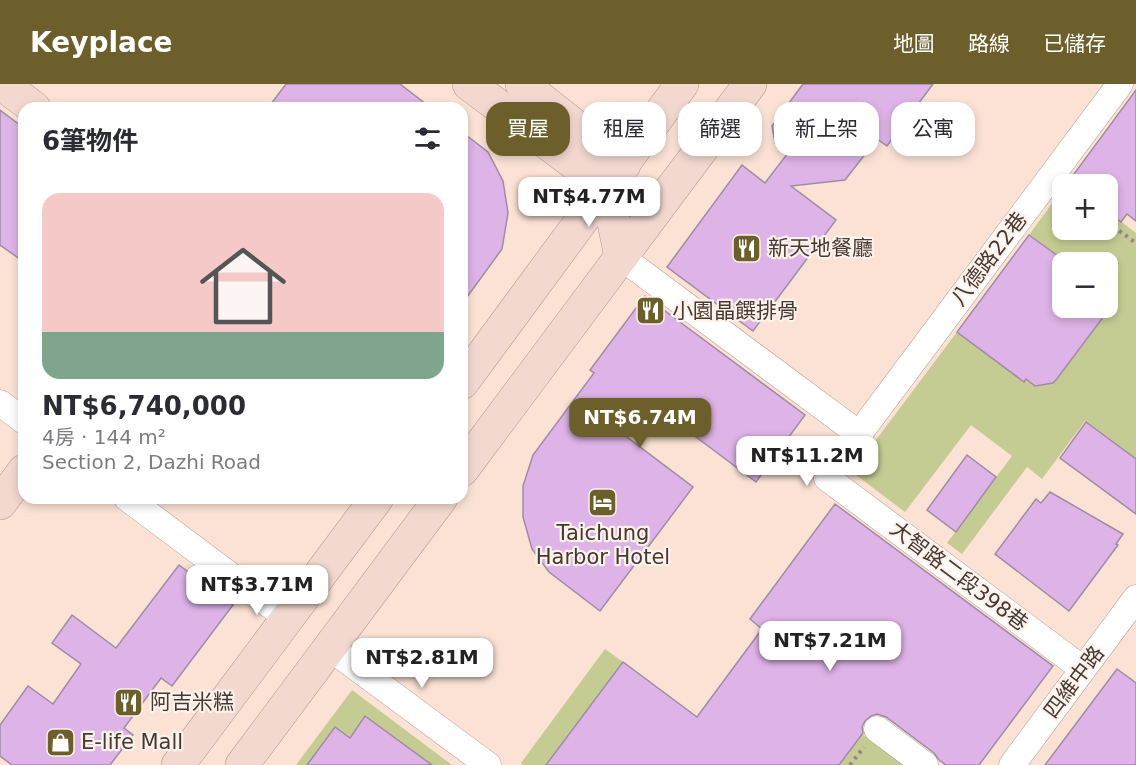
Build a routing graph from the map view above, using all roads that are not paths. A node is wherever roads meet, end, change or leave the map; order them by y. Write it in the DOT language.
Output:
graph roads {
  1 [pos="2,84"];
  2 [pos="469,84"];
  3 [pos="522,84"];
  4 [pos="682,84"];
  5 [pos="750,84"];
  6 [pos="1120,84"];
  7 [pos="26,102"];
  8 [pos="615,176"];
  9 [pos="621,257"];
  10 [pos="468,375"];
  11 [pos="0,403"];
  12 [pos="18,416"];
  13 [pos="859,434"];
  14 [pos="468,462"];
  15 [pos="18,479"];
  16 [pos="0,503"];
  17 [pos="136,504"];
  18 [pos="373,504"];
  19 [pos="437,504"];
  20 [pos="1136,598"];
  21 [pos="288,618"];
  22 [pos="330,648"];
  23 [pos="1083,669"];
  24 [pos="877,729"];
  25 [pos="178,765"];
  26 [pos="242,765"];
  27 [pos="488,765"];
  28 [pos="925,765"];
  29 [pos="1012,765"];
  1 -- 7 [label="street"];
  2 -- 8 [label="street"];
  3 -- 8 [label="street"];
  4 -- 8 [label="street"];
  5 -- 9 [label="street"];
  6 -- 13 [label="street, 八德路22巷"];
  8 -- 9 [label="street"];
  8 -- 10 [label="street"];
  9 -- 13 [label="street"];
  9 -- 14 [label="street"];
  11 -- 12 [label="street"];
  13 -- 23 [label="street, 大智路二段398巷"];
  15 -- 16 [label="street"];
  17 -- 21 [label="street"];
  18 -- 21 [label="street"];
  19 -- 22 [label="street"];
  20 -- 23 [label="street, 四維中路"];
  21 -- 25 [label="street"];
  22 -- 26 [label="street"];
  22 -- 27 [label="street"];
  23 -- 29 [label="street, 四維中路"];
  24 -- 28 [label="street"];
}
